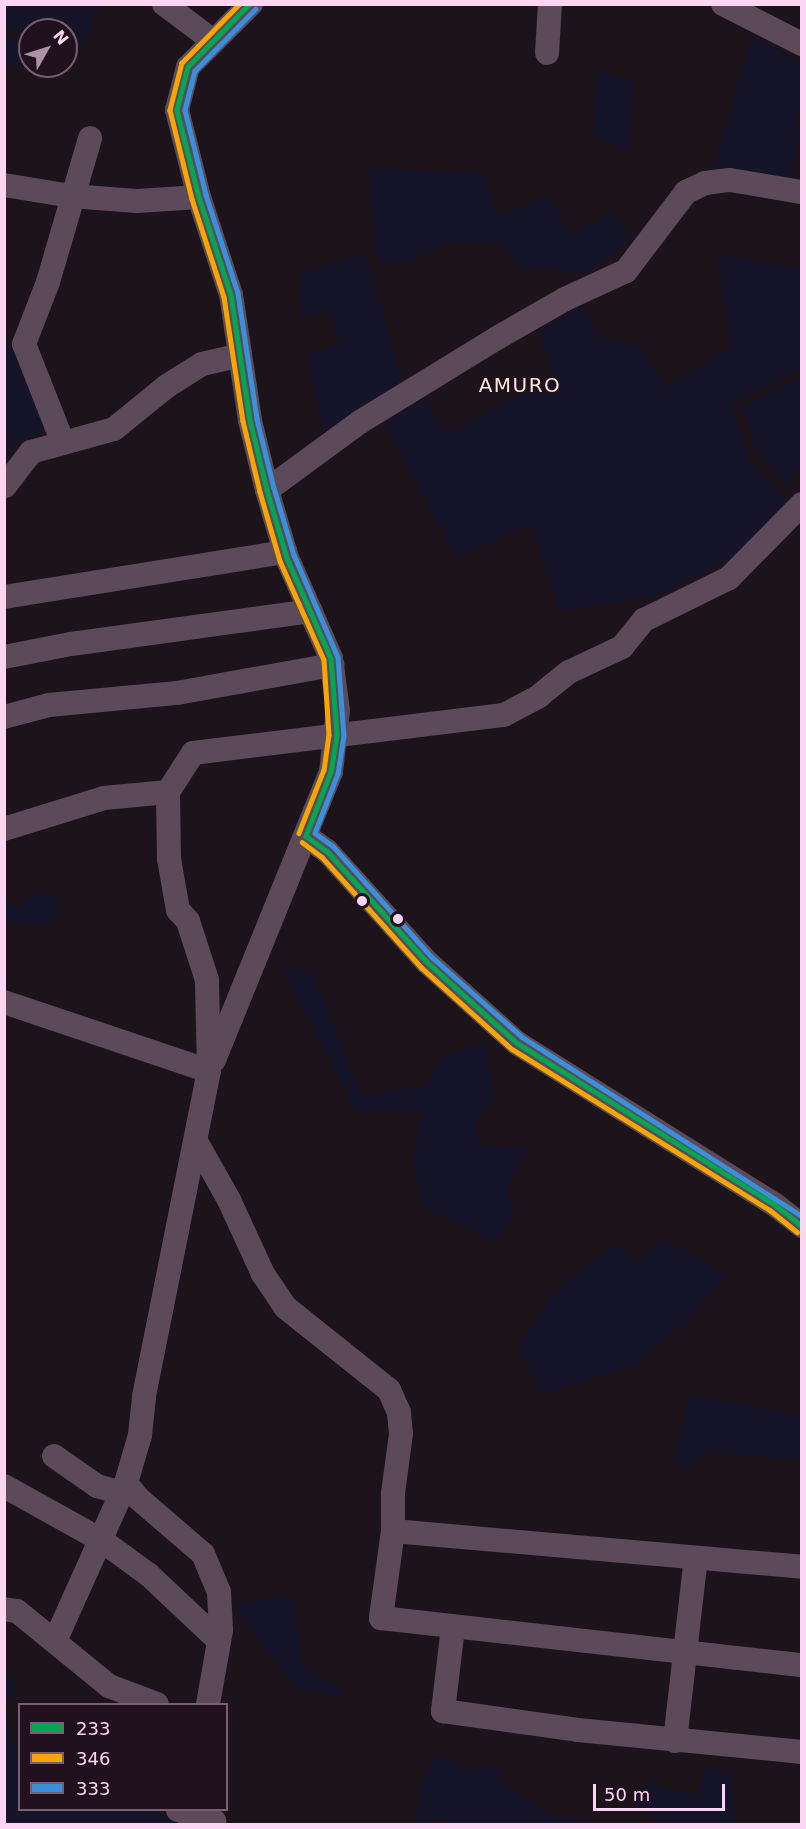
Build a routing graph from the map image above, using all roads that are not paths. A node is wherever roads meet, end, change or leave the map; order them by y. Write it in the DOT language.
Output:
graph roads {
  1 [pos="164,4"];
  2 [pos="251,4"];
  3 [pos="550,4"];
  4 [pos="723,4"];
  5 [pos="212,40"];
  6 [pos="801,44"];
  7 [pos="547,52"];
  8 [pos="90,138"];
  9 [pos="4,185"];
  10 [pos="801,192"];
  11 [pos="71,196"];
  12 [pos="199,197"];
  13 [pos="240,355"];
  14 [pos="63,443"];
  15 [pos="4,486"];
  16 [pos="267,490"];
  17 [pos="801,504"];
  18 [pos="285,552"];
  19 [pos="4,597"];
  20 [pos="311,611"];
  21 [pos="4,657"];
  22 [pos="332,666"];
  23 [pos="4,717"];
  24 [pos="337,735"];
  25 [pos="168,792"];
  26 [pos="4,829"];
  27 [pos="306,836"];
  28 [pos="4,1002"];
  29 [pos="209,1071"];
  30 [pos="197,1143"];
  31 [pos="801,1226"];
  32 [pos="54,1456"];
  33 [pos="4,1486"];
  34 [pos="124,1488"];
  35 [pos="393,1531"];
  36 [pos="100,1540"];
  37 [pos="696,1558"];
  38 [pos="801,1567"];
  39 [pos="4,1609"];
  40 [pos="453,1627"];
  41 [pos="55,1641"];
  42 [pos="219,1641"];
  43 [pos="685,1653"];
  44 [pos="801,1665"];
  45 [pos="154,1703"];
  46 [pos="208,1703"];
  47 [pos="675,1741"];
  48 [pos="801,1752"];
  49 [pos="186,1811"];
  50 [pos="214,1818"];
  1 -- 5 [label="street"];
  2 -- 5 [label="street"];
  3 -- 7 [label="street"];
  4 -- 6 [label="street"];
  5 -- 12 [label="street"];
  8 -- 11 [label="street"];
  9 -- 11 [label="street"];
  10 -- 16 [label="street"];
  11 -- 12 [label="street"];
  11 -- 14 [label="street"];
  12 -- 13 [label="street"];
  13 -- 14 [label="street"];
  13 -- 16 [label="street"];
  14 -- 15 [label="street"];
  16 -- 18 [label="street"];
  17 -- 24 [label="street"];
  18 -- 19 [label="street"];
  18 -- 20 [label="street"];
  20 -- 21 [label="street"];
  20 -- 22 [label="street"];
  22 -- 23 [label="street"];
  22 -- 24 [label="street"];
  24 -- 25 [label="street"];
  24 -- 27 [label="street"];
  25 -- 26 [label="street"];
  25 -- 29 [label="street"];
  27 -- 29 [label="street"];
  27 -- 31 [label="street"];
  28 -- 29 [label="street"];
  29 -- 30 [label="street"];
  30 -- 34 [label="street"];
  30 -- 35 [label="street"];
  32 -- 34 [label="street"];
  33 -- 36 [label="street"];
  34 -- 36 [label="street"];
  34 -- 42 [label="street"];
  35 -- 37 [label="street"];
  35 -- 40 [label="street"];
  36 -- 41 [label="street"];
  36 -- 42 [label="street"];
  37 -- 38 [label="street"];
  37 -- 43 [label="street"];
  39 -- 41 [label="street"];
  40 -- 43 [label="street"];
  40 -- 47 [label="street"];
  41 -- 45 [label="street"];
  42 -- 46 [label="street"];
  43 -- 44 [label="street"];
  43 -- 47 [label="street"];
  47 -- 48 [label="street"];
  49 -- 50 [label="street"];
}
